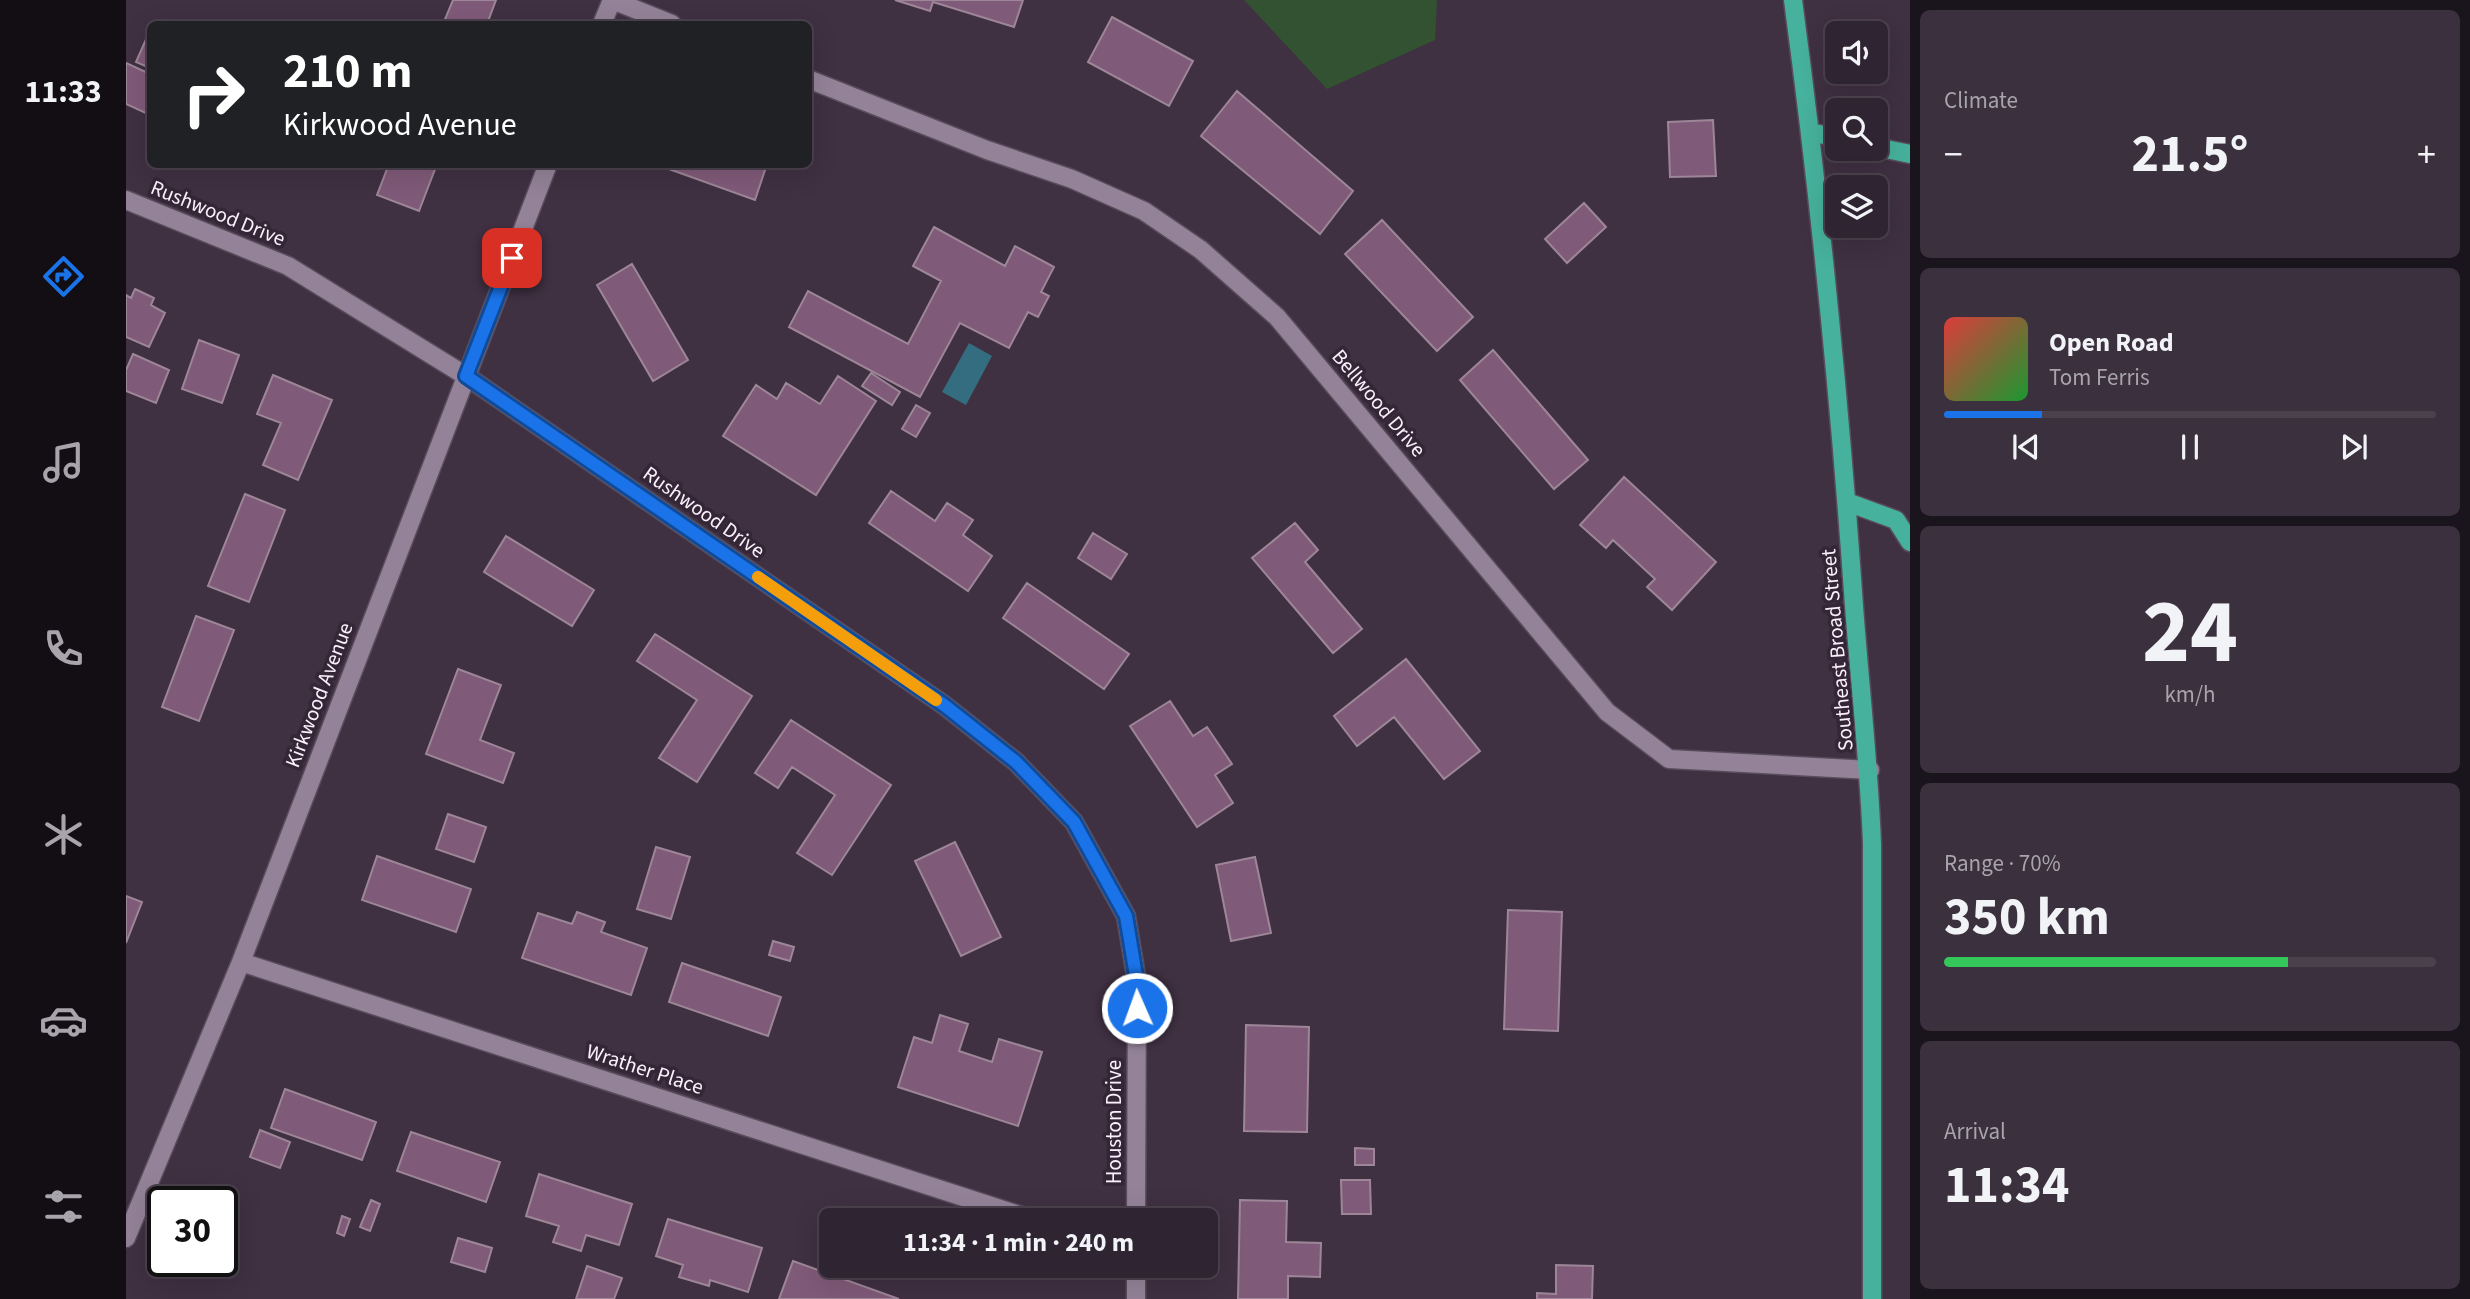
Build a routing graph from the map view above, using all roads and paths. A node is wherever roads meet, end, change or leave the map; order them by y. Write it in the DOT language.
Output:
graph roads {
  1 [pos="612,0"];
  2 [pos="1793,0"];
  3 [pos="603,21"];
  4 [pos="664,21"];
  5 [pos="812,81"];
  6 [pos="1811,132"];
  7 [pos="1825,135"];
  8 [pos="1888,149"];
  9 [pos="1910,154"];
  10 [pos="546,168"];
  11 [pos="126,200"];
  12 [pos="466,376"];
  13 [pos="1847,502"];
  14 [pos="1910,542"];
  15 [pos="1870,770"];
  16 [pos="241,962"];
  17 [pos="1137,982"];
  18 [pos="997,1208"];
  19 [pos="1136,1208"];
  20 [pos="126,1238"];
  21 [pos="1136,1278"];
  22 [pos="1136,1299"];
  23 [pos="1872,1299"];
  1 -- 3 [label="street"];
  1 -- 4 [label="street"];
  2 -- 6 [label="main road, Southeast Broad Street"];
  5 -- 15 [label="street, Bellwood Drive"];
  6 -- 7 [label="main road"];
  6 -- 13 [label="main road, Southeast Broad Street"];
  8 -- 9 [label="main road"];
  10 -- 12 [label="street, Kirkwood Avenue"];
  11 -- 12 [label="street, Rushwood Drive"];
  12 -- 16 [label="street, Kirkwood Avenue"];
  12 -- 17 [label="street, Rushwood Drive"];
  13 -- 14 [label="main road"];
  13 -- 15 [label="main road, Southeast Broad Street"];
  15 -- 23 [label="main road, Southeast Broad Street"];
  16 -- 18 [label="street, Wrather Place"];
  16 -- 20 [label="street, Kirkwood Avenue"];
  17 -- 19 [label="street, Houston Drive"];
  21 -- 22 [label="street"];
}
